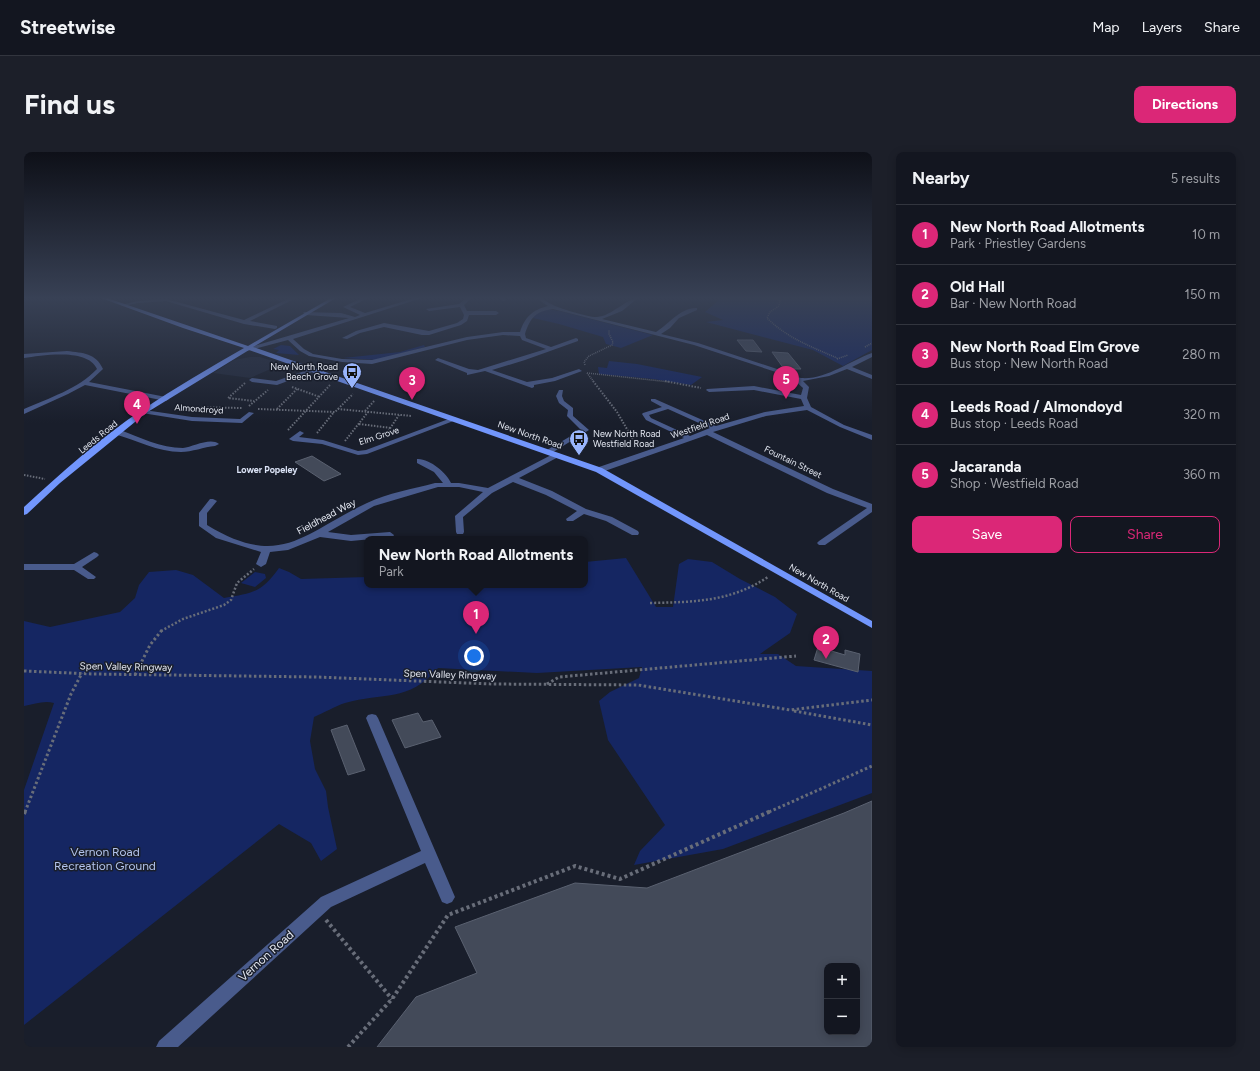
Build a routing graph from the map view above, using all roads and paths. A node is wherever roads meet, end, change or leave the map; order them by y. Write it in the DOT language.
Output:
graph roads {
  1 [pos="221,340"];
  2 [pos="262,340"];
  3 [pos="287,340"];
  4 [pos="291,340"];
  5 [pos="465,340"];
  6 [pos="526,340"];
  7 [pos="576,340"];
  8 [pos="612,340"];
  9 [pos="676,340"];
  10 [pos="796,340"];
  11 [pos="247,349"];
  12 [pos="551,349"];
  13 [pos="872,355"];
  14 [pos="24,356"];
  15 [pos="837,358"];
  16 [pos="438,360"];
  17 [pos="846,367"];
  18 [pos="313,370"];
  19 [pos="487,370"];
  20 [pos="477,371"];
  21 [pos="579,371"];
  22 [pos="587,373"];
  23 [pos="470,374"];
  24 [pos="872,377"];
  25 [pos="336,378"];
  26 [pos="252,380"];
  27 [pos="797,380"];
  28 [pos="85,382"];
  29 [pos="278,383"];
  30 [pos="527,384"];
  31 [pos="359,386"];
  32 [pos="534,387"];
  33 [pos="297,389"];
  34 [pos="709,390"];
  35 [pos="561,391"];
  36 [pos="381,394"];
  37 [pos="320,397"];
  38 [pos="804,398"];
  39 [pos="166,399"];
  40 [pos="653,400"];
  41 [pos="255,401"];
  42 [pos="176,407"];
  43 [pos="668,407"];
  44 [pos="808,408"];
  45 [pos="276,409"];
  46 [pos="338,409"];
  47 [pos="307,410"];
  48 [pos="248,411"];
  49 [pos="24,412"];
  50 [pos="144,412"];
  51 [pos="335,412"];
  52 [pos="365,412"];
  53 [pos="369,412"];
  54 [pos="399,414"];
  55 [pos="414,416"];
  56 [pos="454,419"];
  57 [pos="358,424"];
  58 [pos="390,428"];
  59 [pos="717,429"];
  60 [pos="288,430"];
  61 [pos="117,432"];
  62 [pos="707,432"];
  63 [pos="300,433"];
  64 [pos="689,438"];
  65 [pos="872,438"];
  66 [pos="311,441"];
  67 [pos="215,444"];
  68 [pos="339,447"];
  69 [pos="378,448"];
  70 [pos="554,454"];
  71 [pos="643,456"];
  72 [pos="420,461"];
  73 [pos="599,470"];
  74 [pos="24,475"];
  75 [pos="514,478"];
  76 [pos="57,481"];
  77 [pos="448,485"];
  78 [pos="489,491"];
  79 [pos="214,501"];
  80 [pos="872,507"];
  81 [pos="583,510"];
  82 [pos="24,512"];
  83 [pos="570,519"];
  84 [pos="460,532"];
  85 [pos="635,533"];
  86 [pos="318,534"];
  87 [pos="390,535"];
  88 [pos="377,536"];
  89 [pos="364,537"];
  90 [pos="822,543"];
  91 [pos="266,550"];
  92 [pos="94,555"];
  93 [pos="260,564"];
  94 [pos="24,567"];
  95 [pos="76,567"];
  96 [pos="777,571"];
  97 [pos="91,577"];
  98 [pos="650,603"];
  99 [pos="871,623"];
  100 [pos="796,656"];
  101 [pos="24,671"];
  102 [pos="82,673"];
  103 [pos="135,675"];
  104 [pos="546,684"];
  105 [pos="872,700"];
  106 [pos="790,710"];
  107 [pos="372,718"];
  108 [pos="872,725"];
  109 [pos="872,766"];
  110 [pos="24,814"];
  111 [pos="429,854"];
  112 [pos="447,897"];
  113 [pos="318,910"];
  114 [pos="392,999"];
  115 [pos="165,1047"];
  116 [pos="348,1047"];
  1 -- 11 [label="main road, New North Road"];
  2 -- 11 [label="main road, Leeds Road"];
  3 -- 11 [label="street"];
  4 -- 5 [label="street"];
  6 -- 12 [label="street"];
  7 -- 12 [label="street"];
  8 -- 22 [label="path"];
  9 -- 27 [label="street"];
  10 -- 15 [label="path"];
  11 -- 18 [label="main road, New North Road"];
  11 -- 39 [label="main road, Leeds Road"];
  12 -- 19 [label="street"];
  13 -- 17 [label="street"];
  14 -- 28 [label="street"];
  16 -- 20 [label="street"];
  17 -- 24 [label="street"];
  17 -- 27 [label="street"];
  18 -- 25 [label="main road, New North Road"];
  18 -- 29 [label="street"];
  19 -- 20 [label="street"];
  19 -- 30 [label="street"];
  20 -- 23 [label="street"];
  21 -- 30 [label="street"];
  22 -- 34 [label="path"];
  22 -- 71 [label="path"];
  25 -- 31 [label="main road, New North Road"];
  25 -- 37 [label="path"];
  26 -- 29 [label="street"];
  26 -- 41 [label="path"];
  27 -- 38 [label="street"];
  28 -- 39 [label="street"];
  28 -- 49 [label="street"];
  29 -- 33 [label="path"];
  29 -- 41 [label="path"];
  30 -- 32 [label="street"];
  31 -- 36 [label="main road, New North Road"];
  31 -- 46 [label="path"];
  33 -- 37 [label="path"];
  33 -- 45 [label="path"];
  34 -- 38 [label="street"];
  35 -- 70 [label="street"];
  36 -- 52 [label="path"];
  36 -- 56 [label="main road, New North Road"];
  37 -- 47 [label="path"];
  38 -- 44 [label="street"];
  39 -- 50 [label="main road, Leeds Road"];
  40 -- 43 [label="street"];
  41 -- 48 [label="path"];
  42 -- 48 [label="path"];
  43 -- 59 [label="street"];
  43 -- 64 [label="street"];
  44 -- 59 [label="street, Westfield Road"];
  44 -- 65 [label="street"];
  45 -- 47 [label="path"];
  45 -- 48 [label="path"];
  46 -- 51 [label="path"];
  46 -- 52 [label="path"];
  47 -- 51 [label="path"];
  47 -- 60 [label="path"];
  48 -- 50 [label="street, Almondroyd"];
  50 -- 61 [label="main road, Leeds Road"];
  51 -- 66 [label="path"];
  52 -- 53 [label="path"];
  53 -- 54 [label="path"];
  53 -- 57 [label="path"];
  54 -- 55 [label="path"];
  54 -- 58 [label="path"];
  56 -- 69 [label="street, Elm Grove"];
  56 -- 70 [label="main road, New North Road"];
  57 -- 58 [label="path"];
  57 -- 68 [label="path"];
  58 -- 69 [label="path"];
  59 -- 62 [label="street, Westfield Road"];
  61 -- 67 [label="street"];
  61 -- 76 [label="main road, Leeds Road"];
  62 -- 64 [label="street, Westfield Road"];
  62 -- 80 [label="street, Fountain Street"];
  63 -- 66 [label="street, Elm Grove"];
  64 -- 71 [label="street, Westfield Road"];
  66 -- 68 [label="street, Elm Grove"];
  68 -- 69 [label="street, Elm Grove"];
  70 -- 73 [label="main road, New North Road"];
  70 -- 75 [label="street"];
  71 -- 73 [label="street, Westfield Road"];
  72 -- 77 [label="street"];
  73 -- 96 [label="main road, New North Road"];
  74 -- 76 [label="path"];
  75 -- 78 [label="street"];
  75 -- 81 [label="street"];
  76 -- 82 [label="main road, Leeds Road"];
  77 -- 78 [label="street, Fieldhead Way"];
  77 -- 86 [label="street, Fieldhead Way"];
  78 -- 84 [label="street"];
  79 -- 91 [label="street, Fieldhead Way"];
  80 -- 90 [label="street"];
  81 -- 83 [label="street"];
  81 -- 85 [label="street"];
  86 -- 89 [label="street"];
  86 -- 91 [label="street, Fieldhead Way"];
  87 -- 88 [label="street"];
  91 -- 93 [label="street"];
  92 -- 95 [label="street"];
  93 -- 103 [label="path"];
  94 -- 95 [label="street"];
  95 -- 97 [label="street"];
  96 -- 98 [label="path"];
  96 -- 99 [label="main road, New North Road"];
  100 -- 104 [label="path"];
  101 -- 102 [label="path, Spen Valley Ringway"];
  102 -- 103 [label="path, Spen Valley Ringway"];
  102 -- 110 [label="path"];
  103 -- 104 [label="path, Spen Valley Ringway"];
  104 -- 106 [label="path, Spen Valley Ringway"];
  105 -- 106 [label="path, Spen Valley Ringway"];
  106 -- 108 [label="path"];
  107 -- 111 [label="street"];
  109 -- 114 [label="path"];
  111 -- 112 [label="street"];
  111 -- 113 [label="street, Vernon Road"];
  113 -- 114 [label="path"];
  113 -- 115 [label="street, Vernon Road"];
  114 -- 116 [label="path"];
}
